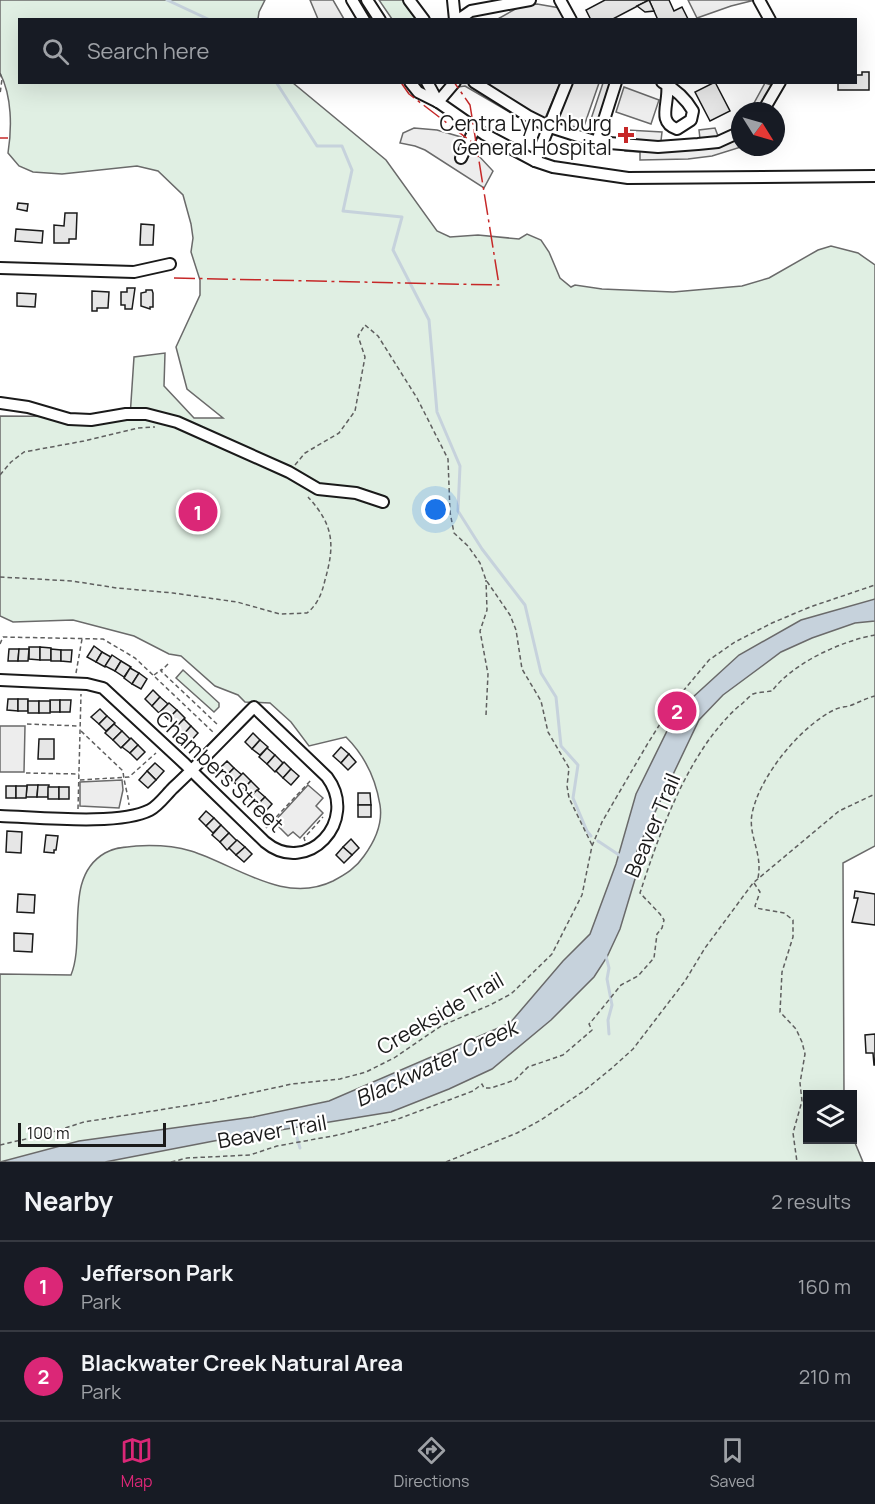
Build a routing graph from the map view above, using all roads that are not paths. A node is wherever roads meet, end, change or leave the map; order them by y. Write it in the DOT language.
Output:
graph roads {
  1 [pos="352,0"];
  2 [pos="367,0"];
  3 [pos="409,0"];
  4 [pos="453,0"];
  5 [pos="530,0"];
  6 [pos="560,0"];
  7 [pos="759,0"];
  8 [pos="497,2"];
  9 [pos="363,18"];
  10 [pos="379,18"];
  11 [pos="422,18"];
  12 [pos="457,18"];
  13 [pos="460,18"];
  14 [pos="570,18"];
  15 [pos="769,18"];
  16 [pos="412,84"];
  17 [pos="428,84"];
  18 [pos="453,84"];
  19 [pos="477,84"];
  20 [pos="566,84"];
  21 [pos="615,84"];
  22 [pos="779,84"];
  23 [pos="438,102"];
  24 [pos="768,102"];
  25 [pos="550,127"];
  26 [pos="475,128"];
  27 [pos="731,136"];
  28 [pos="597,142"];
  29 [pos="461,158"];
  30 [pos="535,161"];
  31 [pos="875,176"];
  32 [pos="170,264"];
  33 [pos="0,268"];
  34 [pos="0,404"];
  35 [pos="383,502"];
  36 [pos="0,680"];
  37 [pos="191,771"];
  38 [pos="0,816"];
  1 -- 9 [label="street"];
  2 -- 10 [label="street"];
  3 -- 11 [label="street"];
  4 -- 12 [label="street"];
  5 -- 8 [label="street"];
  6 -- 14 [label="street"];
  7 -- 15 [label="street"];
  8 -- 13 [label="street"];
  16 -- 23 [label="street"];
  17 -- 23 [label="street"];
  18 -- 23 [label="street"];
  19 -- 25 [label="street"];
  20 -- 25 [label="street"];
  21 -- 28 [label="street"];
  22 -- 24 [label="street"];
  23 -- 26 [label="street"];
  25 -- 28 [label="street"];
  25 -- 30 [label="street"];
  26 -- 29 [label="street"];
  26 -- 30 [label="street"];
  27 -- 28 [label="street"];
  30 -- 31 [label="street"];
  32 -- 33 [label="street"];
  34 -- 35 [label="street"];
  36 -- 37 [label="street, Chambers Street"];
  37 -- 37 [label="street, Chambers Street"];
  37 -- 38 [label="street"];
}
